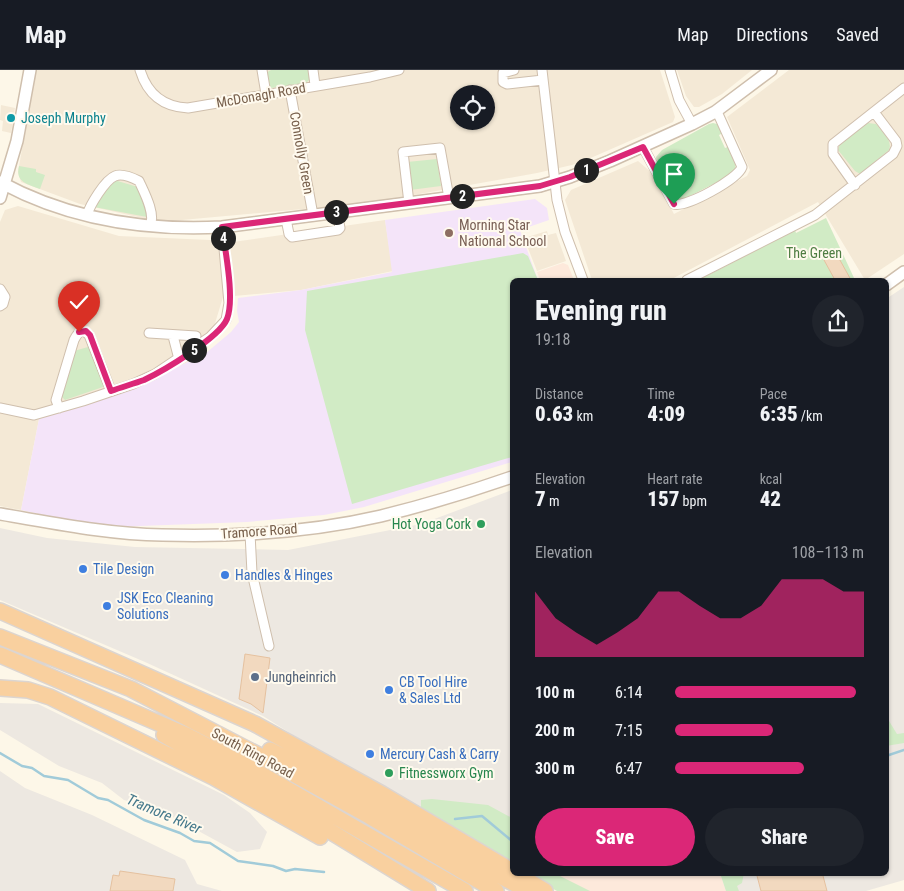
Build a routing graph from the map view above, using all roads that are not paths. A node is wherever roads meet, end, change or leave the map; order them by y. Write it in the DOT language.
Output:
graph roads {
  1 [pos="30,70"];
  2 [pos="140,70"];
  3 [pos="262,70"];
  4 [pos="312,70"];
  5 [pos="399,70"];
  6 [pos="514,70"];
  7 [pos="670,70"];
  8 [pos="771,70"];
  9 [pos="542,75"];
  10 [pos="315,85"];
  11 [pos="904,88"];
  12 [pos="290,90"];
  13 [pos="266,94"];
  14 [pos="715,112"];
  15 [pos="874,112"];
  16 [pos="692,124"];
  17 [pos="643,147"];
  18 [pos="554,181"];
  19 [pos="2,184"];
  20 [pos="855,185"];
  21 [pos="0,198"];
  22 [pos="449,198"];
  23 [pos="409,203"];
  24 [pos="337,212"];
  25 [pos="87,215"];
  26 [pos="313,215"];
  27 [pos="286,219"];
  28 [pos="150,226"];
  29 [pos="222,227"];
  30 [pos="904,272"];
  31 [pos="582,278"];
  32 [pos="691,278"];
  33 [pos="889,283"];
  34 [pos="0,289"];
  35 [pos="0,306"];
  36 [pos="149,333"];
  37 [pos="173,336"];
  38 [pos="196,336"];
  39 [pos="179,360"];
  40 [pos="111,391"];
  41 [pos="0,408"];
  42 [pos="59,408"];
  43 [pos="510,479"];
  44 [pos="0,514"];
  45 [pos="250,533"];
  46 [pos="0,611"];
  47 [pos="0,637"];
  48 [pos="270,646"];
  49 [pos="0,655"];
  50 [pos="20,662"];
  51 [pos="0,688"];
  52 [pos="131,689"];
  53 [pos="115,704"];
  54 [pos="510,870"];
  55 [pos="521,876"];
  56 [pos="415,891"];
  57 [pos="428,891"];
  58 [pos="438,891"];
  59 [pos="465,891"];
  60 [pos="496,891"];
  61 [pos="528,891"];
  62 [pos="545,891"];
  1 -- 19 [label="street"];
  2 -- 13 [label="street, McDonagh Road"];
  3 -- 13 [label="street"];
  4 -- 10 [label="street"];
  5 -- 10 [label="street, McDonagh Road"];
  6 -- 9 [label="street"];
  7 -- 16 [label="street"];
  8 -- 14 [label="street"];
  9 -- 18 [label="street"];
  10 -- 12 [label="street, McDonagh Road"];
  11 -- 15 [label="street"];
  12 -- 13 [label="street, McDonagh Road"];
  12 -- 26 [label="street, Connolly Green"];
  14 -- 16 [label="street"];
  14 -- 17 [label="street"];
  15 -- 20 [label="street"];
  15 -- 20 [label="street"];
  16 -- 17 [label="street"];
  17 -- 18 [label="street"];
  18 -- 22 [label="street"];
  18 -- 31 [label="street"];
  19 -- 21 [label="street"];
  19 -- 25 [label="street"];
  20 -- 32 [label="street"];
  22 -- 23 [label="street"];
  22 -- 23 [label="street"];
  23 -- 24 [label="street"];
  24 -- 26 [label="street"];
  24 -- 27 [label="street"];
  25 -- 28 [label="street"];
  25 -- 28 [label="street"];
  26 -- 27 [label="street"];
  27 -- 29 [label="street"];
  28 -- 29 [label="street"];
  29 -- 39 [label="street"];
  30 -- 33 [label="street"];
  34 -- 35 [label="street"];
  36 -- 37 [label="street"];
  37 -- 38 [label="street"];
  37 -- 39 [label="street"];
  39 -- 40 [label="street"];
  40 -- 42 [label="street"];
  40 -- 42 [label="street"];
  41 -- 42 [label="street"];
  43 -- 45 [label="street, Tramore Road"];
  44 -- 45 [label="street, Tramore Road"];
  45 -- 48 [label="street"];
  46 -- 54 [label="highway"];
  47 -- 52 [label="highway, South Ring Road"];
  49 -- 50 [label="highway, South Ring Road"];
  50 -- 53 [label="highway, South Ring Road"];
  50 -- 57 [label="highway"];
  51 -- 56 [label="highway"];
  52 -- 60 [label="highway, South Ring Road"];
  52 -- 61 [label="highway"];
  53 -- 58 [label="highway"];
  53 -- 59 [label="highway, South Ring Road"];
  55 -- 62 [label="highway"];
}
